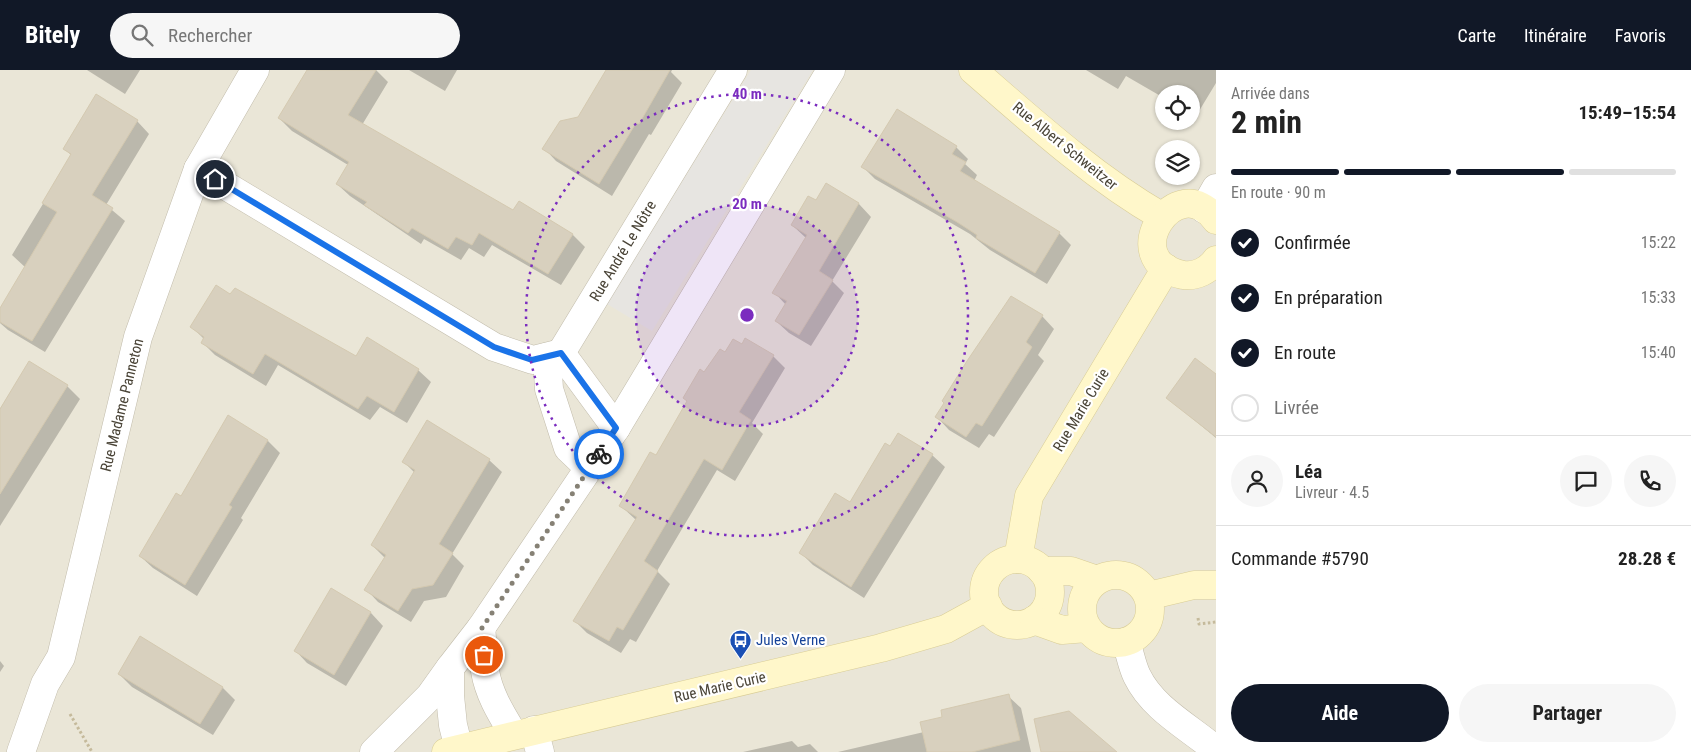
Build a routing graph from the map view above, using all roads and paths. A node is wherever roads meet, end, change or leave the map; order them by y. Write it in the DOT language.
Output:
graph roads {
  1 [pos="255,70"];
  2 [pos="733,70"];
  3 [pos="831,70"];
  4 [pos="973,70"];
  5 [pos="198,169"];
  6 [pos="1212,206"];
  7 [pos="1161,216"];
  8 [pos="1215,262"];
  9 [pos="1166,268"];
  10 [pos="554,355"];
  11 [pos="616,428"];
  12 [pos="589,468"];
  13 [pos="1030,565"];
  14 [pos="1097,580"];
  15 [pos="1216,585"];
  16 [pos="1148,596"];
  17 [pos="988,606"];
  18 [pos="1034,620"];
  19 [pos="482,628"];
  20 [pos="1086,628"];
  21 [pos="1126,642"];
  22 [pos="450,668"];
  23 [pos="529,739"];
  24 [pos="452,750"];
  25 [pos="1216,750"];
  26 [pos="20,752"];
  27 [pos="374,752"];
  1 -- 5 [label="street, Rue Madame Panneton"];
  2 -- 10 [label="street, Rue André Le Nôtre"];
  3 -- 11 [label="street"];
  4 -- 7 [label="main road, Rue Albert Schweitzer"];
  5 -- 10 [label="street"];
  5 -- 26 [label="street, Rue Madame Panneton"];
  6 -- 7 [label="main road"];
  7 -- 9 [label="main road"];
  8 -- 9 [label="main road"];
  9 -- 13 [label="main road, Rue Marie Curie"];
  10 -- 11 [label="street"];
  10 -- 12 [label="street"];
  11 -- 12 [label="street"];
  12 -- 19 [label="street"];
  13 -- 14 [label="main road"];
  13 -- 17 [label="main road"];
  13 -- 18 [label="main road, Rue Marie Curie"];
  14 -- 16 [label="main road"];
  14 -- 20 [label="main road"];
  15 -- 16 [label="main road"];
  16 -- 21 [label="main road"];
  17 -- 18 [label="main road"];
  17 -- 23 [label="main road, Rue Marie Curie"];
  18 -- 20 [label="main road"];
  19 -- 22 [label="street"];
  19 -- 23 [label="street"];
  20 -- 21 [label="main road"];
  21 -- 25 [label="street"];
  22 -- 24 [label="street"];
  22 -- 27 [label="street"];
  23 -- 24 [label="main road, Rue Marie Curie"];
}
